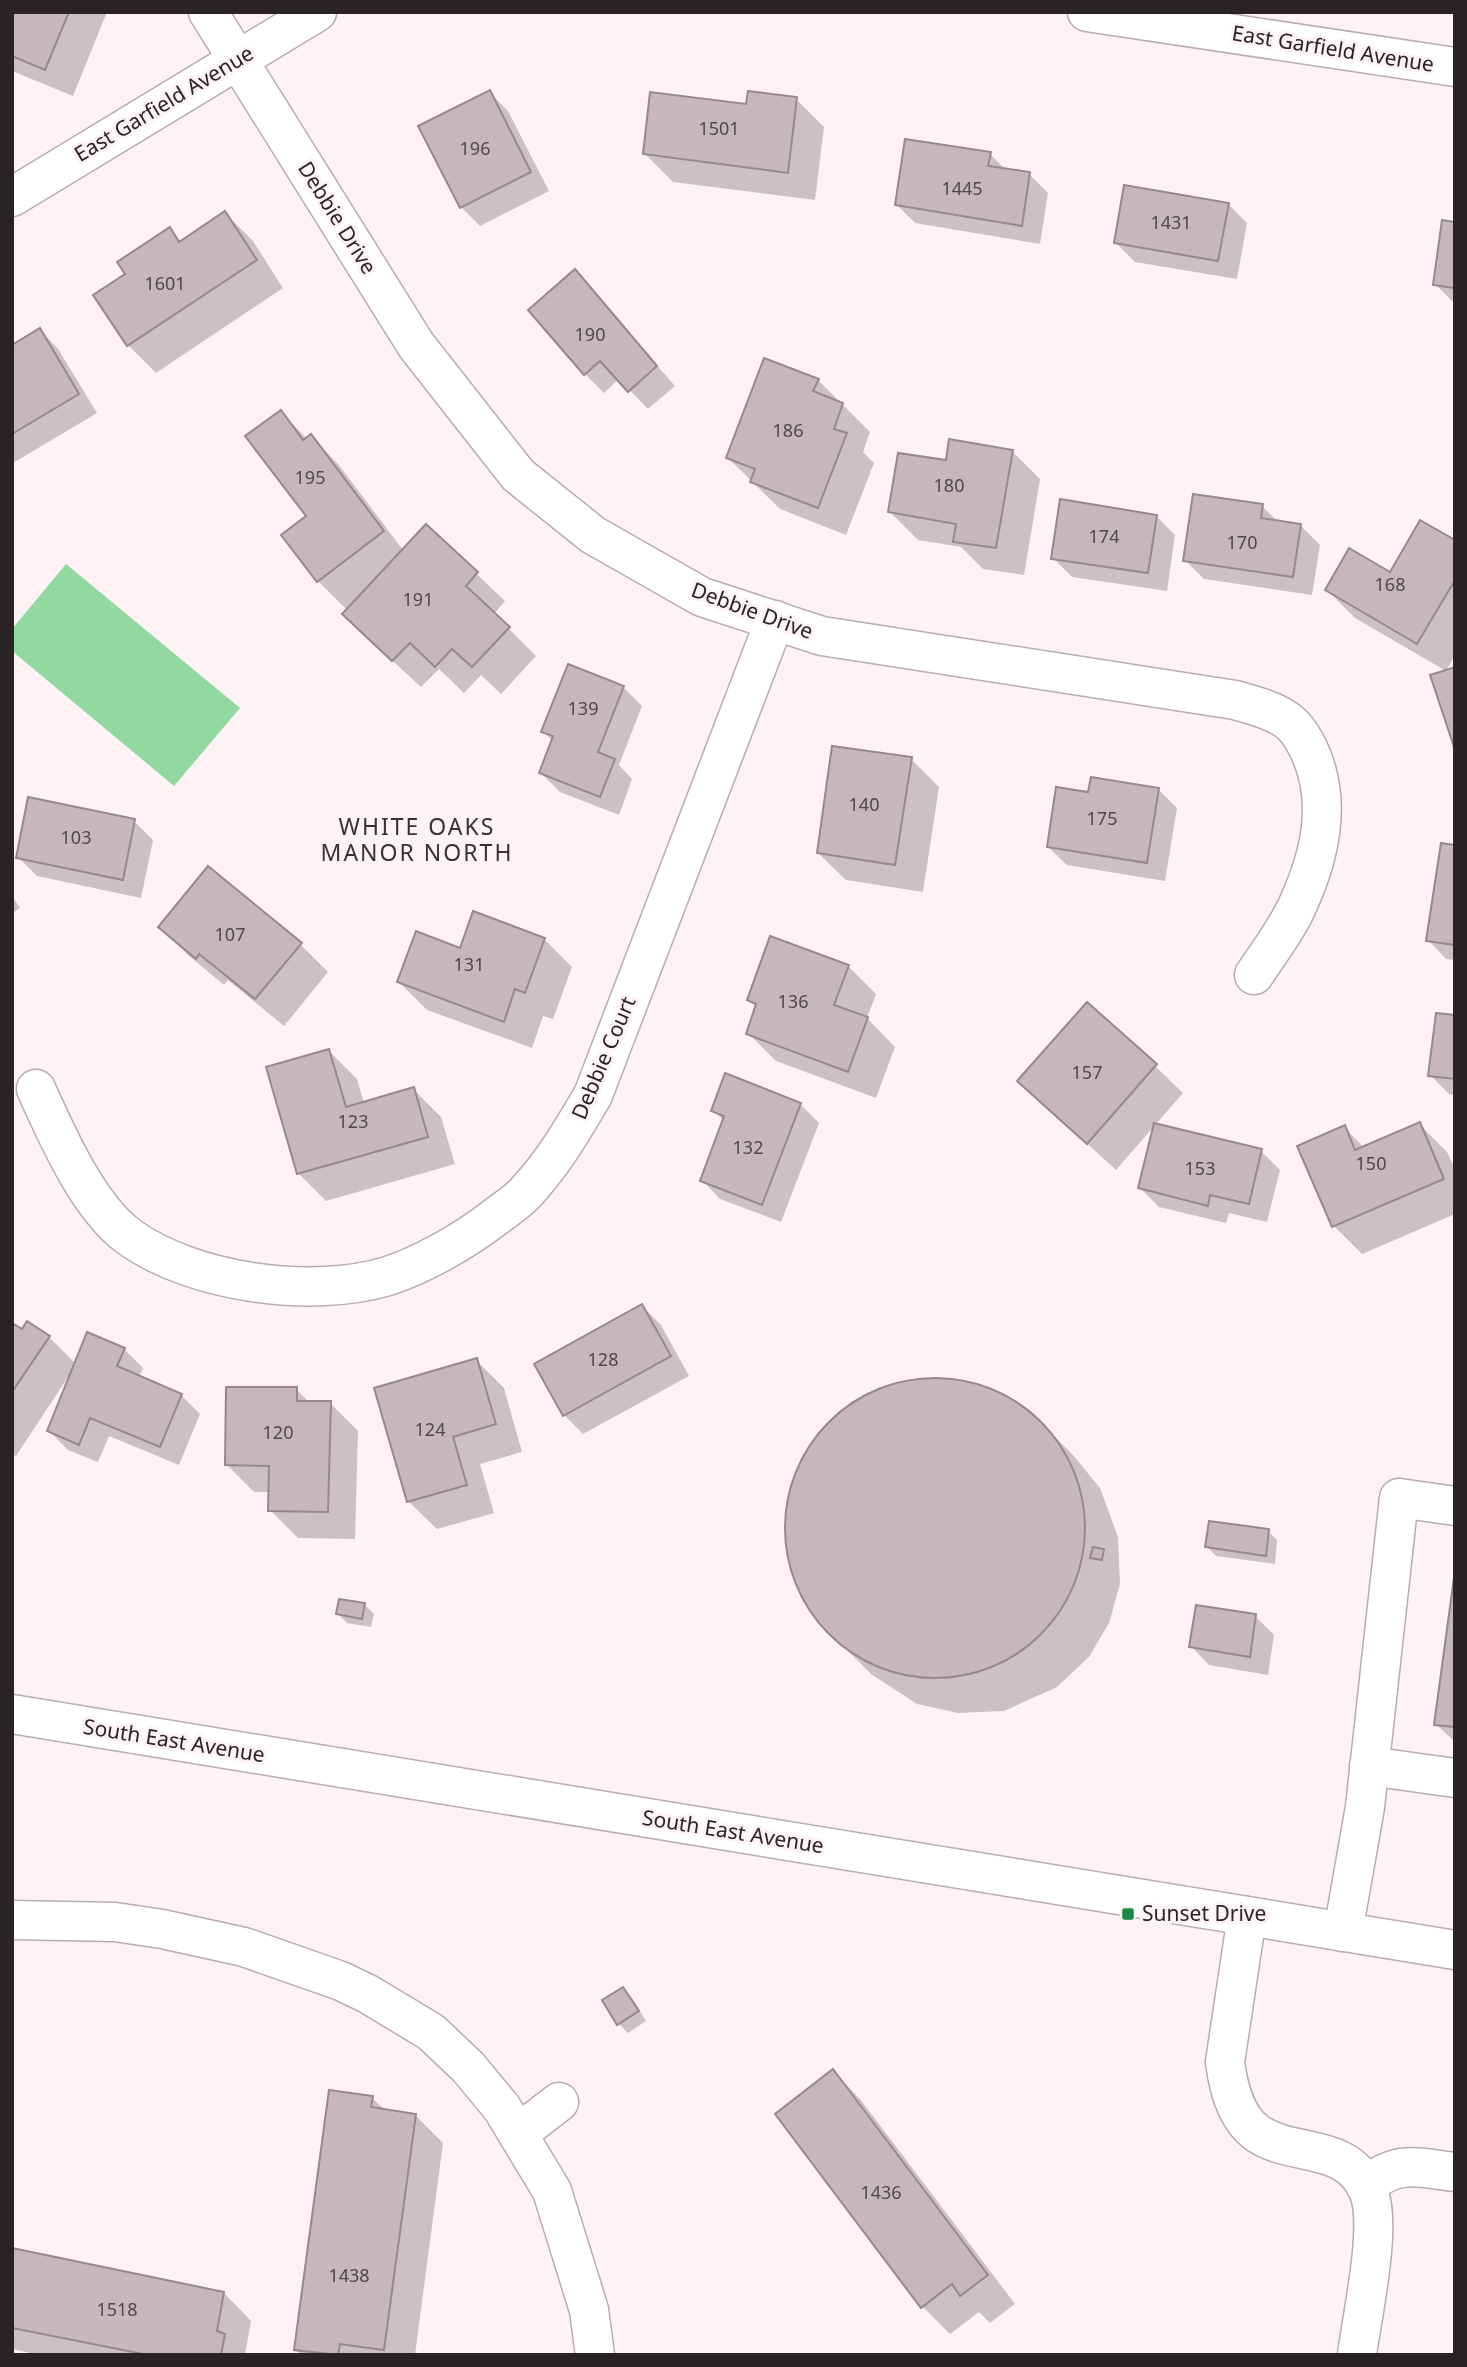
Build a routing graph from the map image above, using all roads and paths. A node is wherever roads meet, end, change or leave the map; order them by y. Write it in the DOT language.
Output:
graph roads {
  1 [pos="208,12"];
  2 [pos="317,12"];
  3 [pos="1087,12"];
  4 [pos="238,59"];
  5 [pos="1455,67"];
  6 [pos="12,197"];
  7 [pos="775,621"];
  8 [pos="1254,975"];
  9 [pos="36,1089"];
  10 [pos="1455,1506"];
  11 [pos="12,1714"];
  12 [pos="1369,1766"];
  13 [pos="1455,1778"];
  14 [pos="1247,1916"];
  15 [pos="12,1920"];
  16 [pos="1343,1932"];
  17 [pos="1455,1950"];
  18 [pos="559,2102"];
  19 [pos="519,2133"];
  20 [pos="1455,2172"];
  21 [pos="1365,2185"];
  22 [pos="595,2355"];
  23 [pos="1357,2355"];
  1 -- 4 [label="street, Debbie Drive"];
  2 -- 4 [label="street, East Garfield Avenue"];
  3 -- 5 [label="street, East Garfield Avenue"];
  4 -- 6 [label="street, East Garfield Avenue"];
  4 -- 7 [label="street, Debbie Drive"];
  7 -- 8 [label="street, Debbie Drive"];
  7 -- 9 [label="street, Debbie Court"];
  10 -- 12 [label="street"];
  11 -- 14 [label="street, South East Avenue"];
  12 -- 13 [label="street"];
  12 -- 16 [label="street"];
  14 -- 16 [label="street, South East Avenue"];
  14 -- 21 [label="street"];
  15 -- 19 [label="street"];
  16 -- 17 [label="street, South East Avenue"];
  18 -- 19 [label="street"];
  19 -- 22 [label="street"];
  20 -- 21 [label="street"];
  21 -- 23 [label="street"];
}
